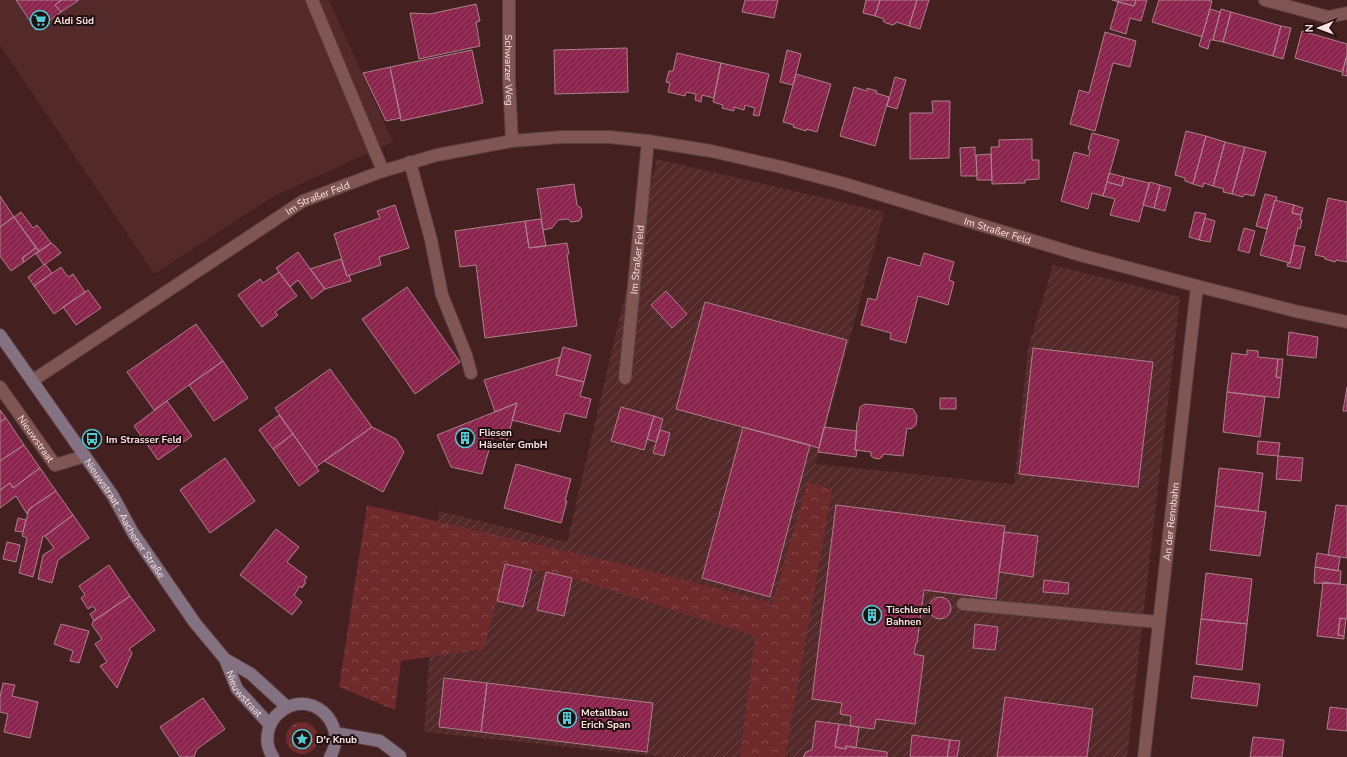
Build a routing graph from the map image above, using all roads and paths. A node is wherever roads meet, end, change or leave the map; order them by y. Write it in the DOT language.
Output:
graph roads {
  1 [pos="312,0"];
  2 [pos="509,0"];
  3 [pos="1265,0"];
  4 [pos="1347,13"];
  5 [pos="512,141"];
  6 [pos="648,141"];
  7 [pos="410,162"];
  8 [pos="383,171"];
  9 [pos="1197,286"];
  10 [pos="1347,322"];
  11 [pos="0,335"];
  12 [pos="471,373"];
  13 [pos="625,378"];
  14 [pos="32,381"];
  15 [pos="0,386"];
  16 [pos="85,456"];
  17 [pos="963,604"];
  18 [pos="1158,622"];
  19 [pos="225,659"];
  20 [pos="287,707"];
  21 [pos="270,725"];
  22 [pos="335,733"];
  23 [pos="270,756"];
  24 [pos="330,757"];
  25 [pos="401,757"];
  26 [pos="1144,757"];
  1 -- 8 [label="street"];
  2 -- 5 [label="street, Schwarzer Weg"];
  3 -- 4 [label="street"];
  5 -- 6 [label="street, Im Straßer Feld"];
  5 -- 7 [label="street, Im Straßer Feld"];
  6 -- 9 [label="street, Im Straßer Feld"];
  6 -- 13 [label="street, Im Straßer Feld"];
  7 -- 8 [label="street, Im Straßer Feld"];
  7 -- 12 [label="street"];
  8 -- 14 [label="street, Im Straßer Feld"];
  9 -- 10 [label="street, Im Straßer Feld"];
  9 -- 18 [label="street, An der Rennbahn"];
  11 -- 14 [label="main road, Nieuwstraat - Aachener Straße"];
  14 -- 16 [label="main road, Nieuwstraat - Aachener Straße"];
  15 -- 16 [label="street, Nieuwstraat"];
  16 -- 19 [label="main road, Nieuwstraat - Aachener Straße"];
  17 -- 18 [label="street"];
  18 -- 26 [label="street, An der Rennbahn"];
  19 -- 20 [label="main road"];
  19 -- 21 [label="main road, Nieuwstraat"];
  20 -- 21 [label="main road"];
  20 -- 22 [label="main road"];
  21 -- 23 [label="main road"];
  22 -- 24 [label="main road"];
  22 -- 25 [label="main road"];
}
